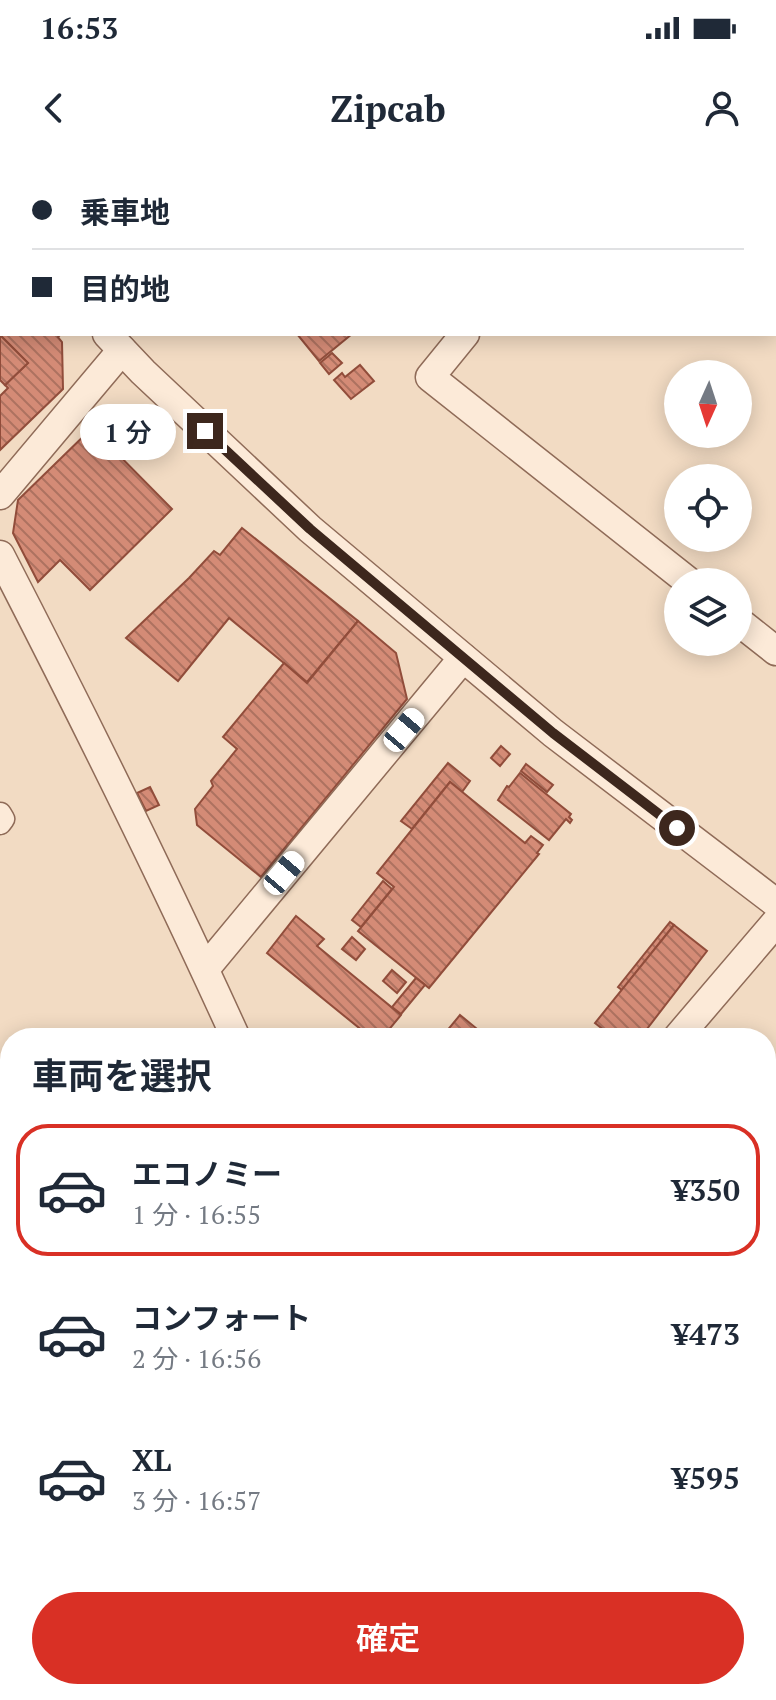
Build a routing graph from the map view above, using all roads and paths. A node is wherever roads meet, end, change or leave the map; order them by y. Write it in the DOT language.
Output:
graph roads {
  1 [pos="463,336"];
  2 [pos="114,342"];
  3 [pos="0,495"];
  4 [pos="0,555"];
  5 [pos="671,568"];
  6 [pos="752,632"];
  7 [pos="776,651"];
  8 [pos="463,658"];
  9 [pos="0,814"];
  10 [pos="0,823"];
  11 [pos="776,903"];
  12 [pos="776,922"];
  13 [pos="205,969"];
  14 [pos="232,1028"];
  15 [pos="686,1028"];
  1 -- 5 [label="street"];
  2 -- 3 [label="street"];
  2 -- 8 [label="street"];
  4 -- 13 [label="street"];
  6 -- 7 [label="street"];
  8 -- 11 [label="street"];
  8 -- 13 [label="street"];
  9 -- 10 [label="street"];
  12 -- 15 [label="street"];
  13 -- 14 [label="street"];
}
